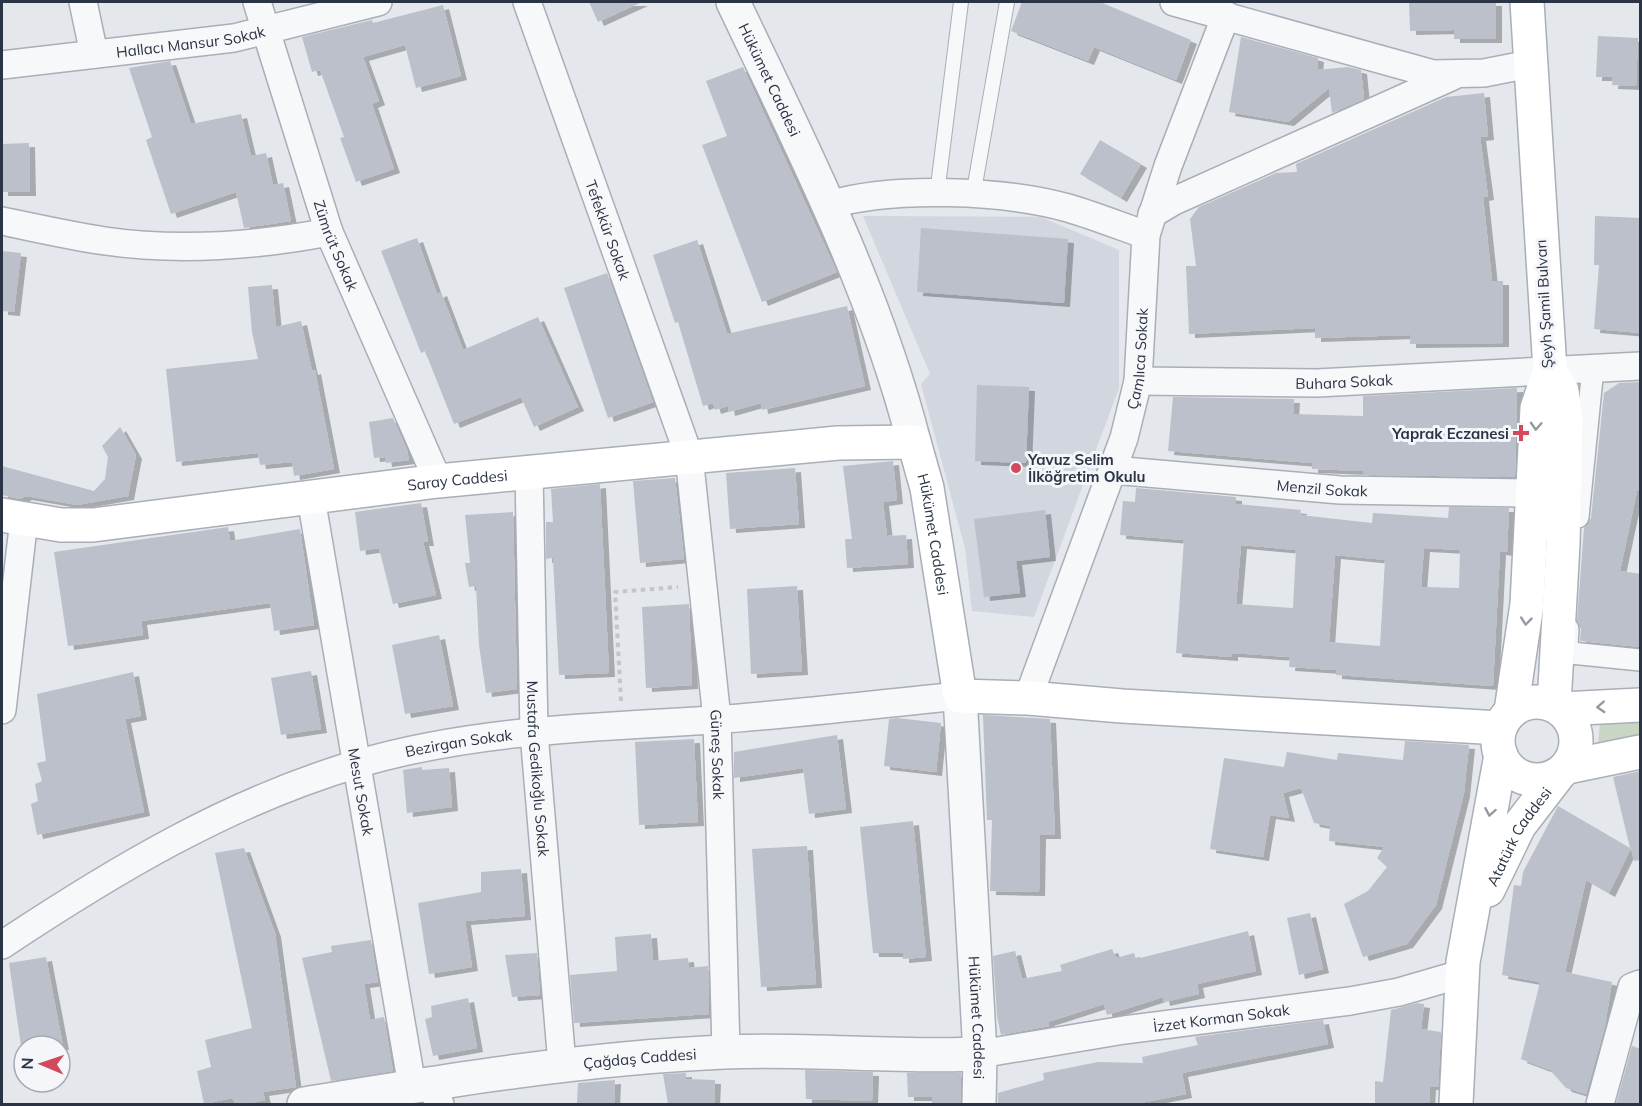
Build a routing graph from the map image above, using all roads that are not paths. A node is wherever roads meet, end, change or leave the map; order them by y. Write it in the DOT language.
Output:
graph roads {
  1 [pos="83,2"];
  2 [pos="258,2"];
  3 [pos="378,2"];
  4 [pos="527,2"];
  5 [pos="733,2"];
  6 [pos="961,2"];
  7 [pos="1008,2"];
  8 [pos="1174,2"];
  9 [pos="1527,2"];
  10 [pos="1226,15"];
  11 [pos="266,31"];
  12 [pos="94,54"];
  13 [pos="1530,64"];
  14 [pos="2,65"];
  15 [pos="1455,76"];
  16 [pos="937,194"];
  17 [pos="973,196"];
  18 [pos="829,205"];
  19 [pos="2,221"];
  20 [pos="1149,224"];
  21 [pos="329,232"];
  22 [pos="1641,366"];
  23 [pos="1593,368"];
  24 [pos="1550,369"];
  25 [pos="1641,375"];
  26 [pos="1138,381"];
  27 [pos="1590,396"];
  28 [pos="914,442"];
  29 [pos="689,456"];
  30 [pos="1113,470"];
  31 [pos="529,472"];
  32 [pos="438,481"];
  33 [pos="1533,493"];
  34 [pos="311,498"];
  35 [pos="13,517"];
  36 [pos="1641,660"];
  37 [pos="960,696"];
  38 [pos="1028,698"];
  39 [pos="1641,705"];
  40 [pos="1558,707"];
  41 [pos="2,710"];
  42 [pos="717,719"];
  43 [pos="1504,731"];
  44 [pos="534,733"];
  45 [pos="1641,752"];
  46 [pos="355,764"];
  47 [pos="1563,770"];
  48 [pos="1468,935"];
  49 [pos="2,945"];
  50 [pos="1461,974"];
  51 [pos="1636,985"];
  52 [pos="726,1052"];
  53 [pos="980,1054"];
  54 [pos="562,1064"];
  55 [pos="427,1091"];
  56 [pos="1462,1103"];
  57 [pos="304,1104"];
  58 [pos="979,1104"];
  59 [pos="1600,1104"];
  1 -- 12 [label="street"];
  2 -- 11 [label="street, Zümrüt Sokak"];
  3 -- 11 [label="street, Hallacı Mansur Sokak"];
  4 -- 29 [label="street, Tefekkür Sokak"];
  5 -- 18 [label="street, Hükümet Caddesi"];
  6 -- 16 [label="lane"];
  7 -- 17 [label="lane"];
  8 -- 10 [label="street"];
  9 -- 13 [label="main road, Şeyh Şamil Bulvarı"];
  10 -- 15 [label="street"];
  10 -- 20 [label="street, Çamlıca Sokak"];
  11 -- 12 [label="street, Hallacı Mansur Sokak"];
  11 -- 21 [label="street, Zümrüt Sokak"];
  12 -- 14 [label="street, Hallacı Mansur Sokak"];
  13 -- 15 [label="street"];
  13 -- 24 [label="main road, Şeyh Şamil Bulvarı"];
  15 -- 20 [label="street"];
  16 -- 17 [label="street"];
  16 -- 18 [label="street"];
  17 -- 20 [label="street"];
  18 -- 28 [label="street, Hükümet Caddesi"];
  19 -- 21 [label="street"];
  20 -- 26 [label="street, Çamlıca Sokak"];
  21 -- 32 [label="street, Zümrüt Sokak"];
  22 -- 23 [label="street, Buhara Sokak"];
  23 -- 24 [label="street, Buhara Sokak"];
  23 -- 27 [label="street"];
  24 -- 26 [label="street, Buhara Sokak"];
  24 -- 33 [label="main road, Şeyh Şamil Bulvarı, one-way"];
  24 -- 40 [label="main road"];
  25 -- 27 [label="street"];
  26 -- 30 [label="street, Çamlıca Sokak"];
  27 -- 36 [label="street"];
  28 -- 29 [label="main road, Saray Caddesi"];
  28 -- 37 [label="main road, Hükümet Caddesi"];
  29 -- 31 [label="main road, Saray Caddesi"];
  29 -- 42 [label="street, Güneş Sokak"];
  30 -- 33 [label="street, Menzil Sokak"];
  30 -- 38 [label="street, Çamlıca Sokak"];
  31 -- 32 [label="main road, Saray Caddesi"];
  31 -- 44 [label="street, Mustafa Gedikoğlu Sokak"];
  32 -- 34 [label="main road, Saray Caddesi"];
  33 -- 43 [label="main road, Şeyh Şamil Bulvarı, one-way"];
  34 -- 35 [label="main road, Saray Caddesi"];
  34 -- 46 [label="street, Mesut Sokak"];
  35 -- 41 [label="street"];
  37 -- 38 [label="main road"];
  37 -- 42 [label="street, Bezirgan Sokak"];
  37 -- 53 [label="street, Hükümet Caddesi"];
  38 -- 43 [label="main road"];
  39 -- 40 [label="main road, one-way"];
  40 -- 43 [label="main road"];
  40 -- 47 [label="main road"];
  42 -- 44 [label="street, Bezirgan Sokak"];
  42 -- 52 [label="street, Güneş Sokak"];
  43 -- 47 [label="main road"];
  43 -- 48 [label="main road, Atatürk Caddesi, one-way"];
  44 -- 46 [label="street, Bezirgan Sokak"];
  44 -- 54 [label="street, Mustafa Gedikoğlu Sokak"];
  45 -- 47 [label="main road"];
  46 -- 49 [label="street, Bezirgan Sokak"];
  46 -- 55 [label="street, Mesut Sokak"];
  47 -- 48 [label="main road, Atatürk Caddesi"];
  48 -- 50 [label="main road, Atatürk Caddesi"];
  50 -- 53 [label="street, İzzet Korman Sokak"];
  50 -- 56 [label="main road, Atatürk Caddesi"];
  51 -- 59 [label="street"];
  52 -- 53 [label="street, Çağdaş Caddesi"];
  52 -- 54 [label="street, Çağdaş Caddesi"];
  53 -- 58 [label="street, Hükümet Caddesi"];
  54 -- 55 [label="street, Çağdaş Caddesi"];
  55 -- 57 [label="street, Çağdaş Caddesi"];
}
